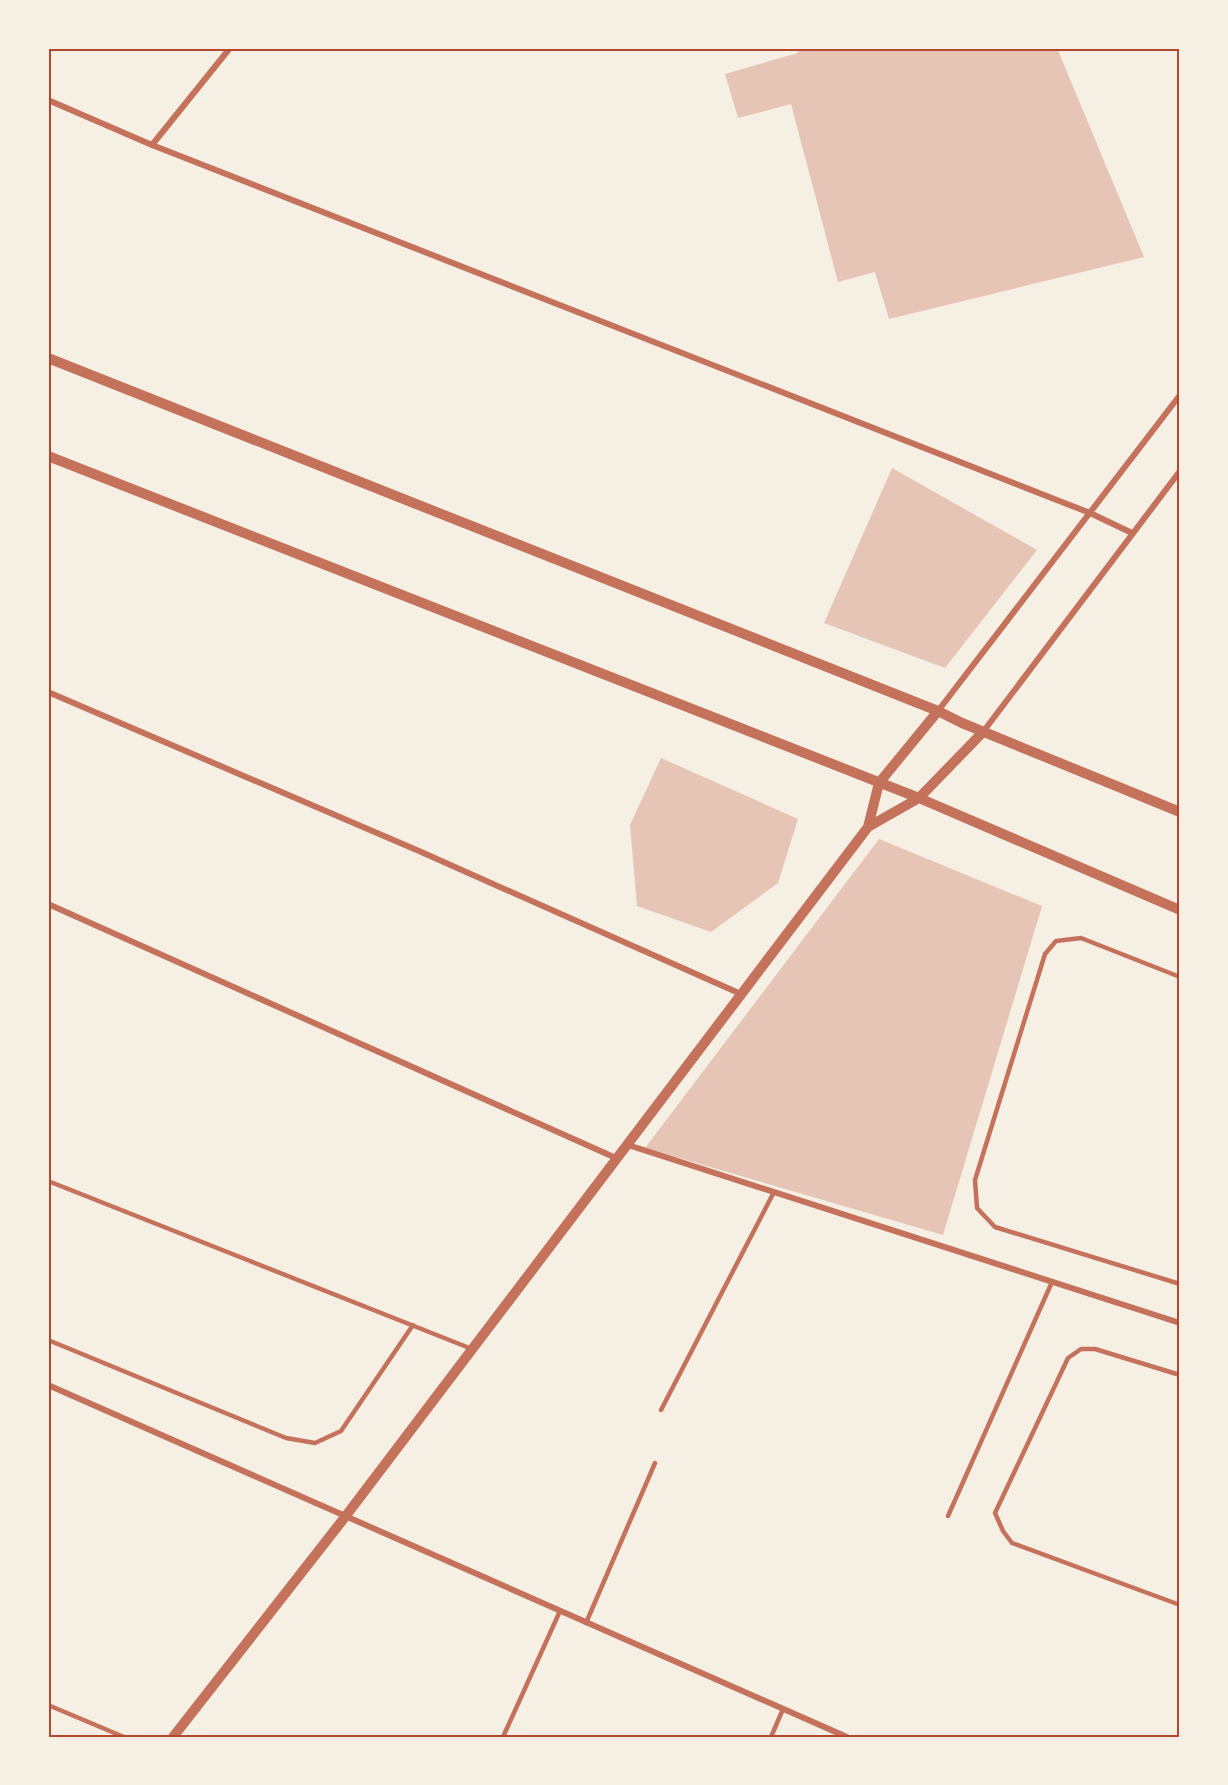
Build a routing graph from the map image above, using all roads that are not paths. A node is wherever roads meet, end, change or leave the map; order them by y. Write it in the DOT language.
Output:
graph roads {
  1 [pos="230,48"];
  2 [pos="48,100"];
  3 [pos="152,145"];
  4 [pos="48,358"];
  5 [pos="1180,395"];
  6 [pos="48,456"];
  7 [pos="1180,471"];
  8 [pos="1090,513"];
  9 [pos="1132,533"];
  10 [pos="48,692"];
  11 [pos="938,711"];
  12 [pos="983,732"];
  13 [pos="879,783"];
  14 [pos="919,798"];
  15 [pos="1180,812"];
  16 [pos="868,827"];
  17 [pos="48,904"];
  18 [pos="1180,910"];
  19 [pos="1180,977"];
  20 [pos="741,994"];
  21 [pos="628,1145"];
  22 [pos="616,1158"];
  23 [pos="48,1181"];
  24 [pos="774,1192"];
  25 [pos="1052,1282"];
  26 [pos="1180,1284"];
  27 [pos="1180,1323"];
  28 [pos="413,1325"];
  29 [pos="48,1340"];
  30 [pos="473,1349"];
  31 [pos="1180,1376"];
  32 [pos="48,1385"];
  33 [pos="661,1410"];
  34 [pos="655,1463"];
  35 [pos="948,1516"];
  36 [pos="345,1517"];
  37 [pos="1180,1605"];
  38 [pos="560,1611"];
  39 [pos="586,1623"];
  40 [pos="48,1705"];
  41 [pos="783,1709"];
  42 [pos="124,1737"];
  43 [pos="173,1737"];
  44 [pos="503,1737"];
  45 [pos="771,1737"];
  46 [pos="847,1737"];
  1 -- 3 [label="street"];
  2 -- 3 [label="street"];
  3 -- 8 [label="street"];
  4 -- 11 [label="street"];
  5 -- 8 [label="street"];
  6 -- 13 [label="street"];
  7 -- 9 [label="street"];
  8 -- 9 [label="street"];
  8 -- 11 [label="street"];
  9 -- 12 [label="street"];
  10 -- 20 [label="street"];
  11 -- 12 [label="street"];
  11 -- 13 [label="street"];
  12 -- 14 [label="street"];
  12 -- 15 [label="street"];
  13 -- 14 [label="street"];
  13 -- 16 [label="street"];
  14 -- 16 [label="street"];
  14 -- 18 [label="street"];
  16 -- 20 [label="street"];
  17 -- 22 [label="street"];
  19 -- 26 [label="lane"];
  20 -- 21 [label="street"];
  21 -- 22 [label="street"];
  21 -- 24 [label="street"];
  22 -- 30 [label="street"];
  23 -- 28 [label="lane"];
  24 -- 25 [label="street"];
  24 -- 33 [label="lane"];
  25 -- 27 [label="street"];
  25 -- 35 [label="lane"];
  28 -- 29 [label="lane"];
  28 -- 30 [label="lane"];
  30 -- 36 [label="street"];
  31 -- 37 [label="lane"];
  32 -- 36 [label="street"];
  34 -- 39 [label="lane"];
  36 -- 38 [label="street"];
  36 -- 43 [label="street"];
  38 -- 39 [label="street"];
  38 -- 44 [label="lane"];
  39 -- 41 [label="street"];
  40 -- 42 [label="lane"];
  41 -- 45 [label="lane"];
  41 -- 46 [label="street"];
}
